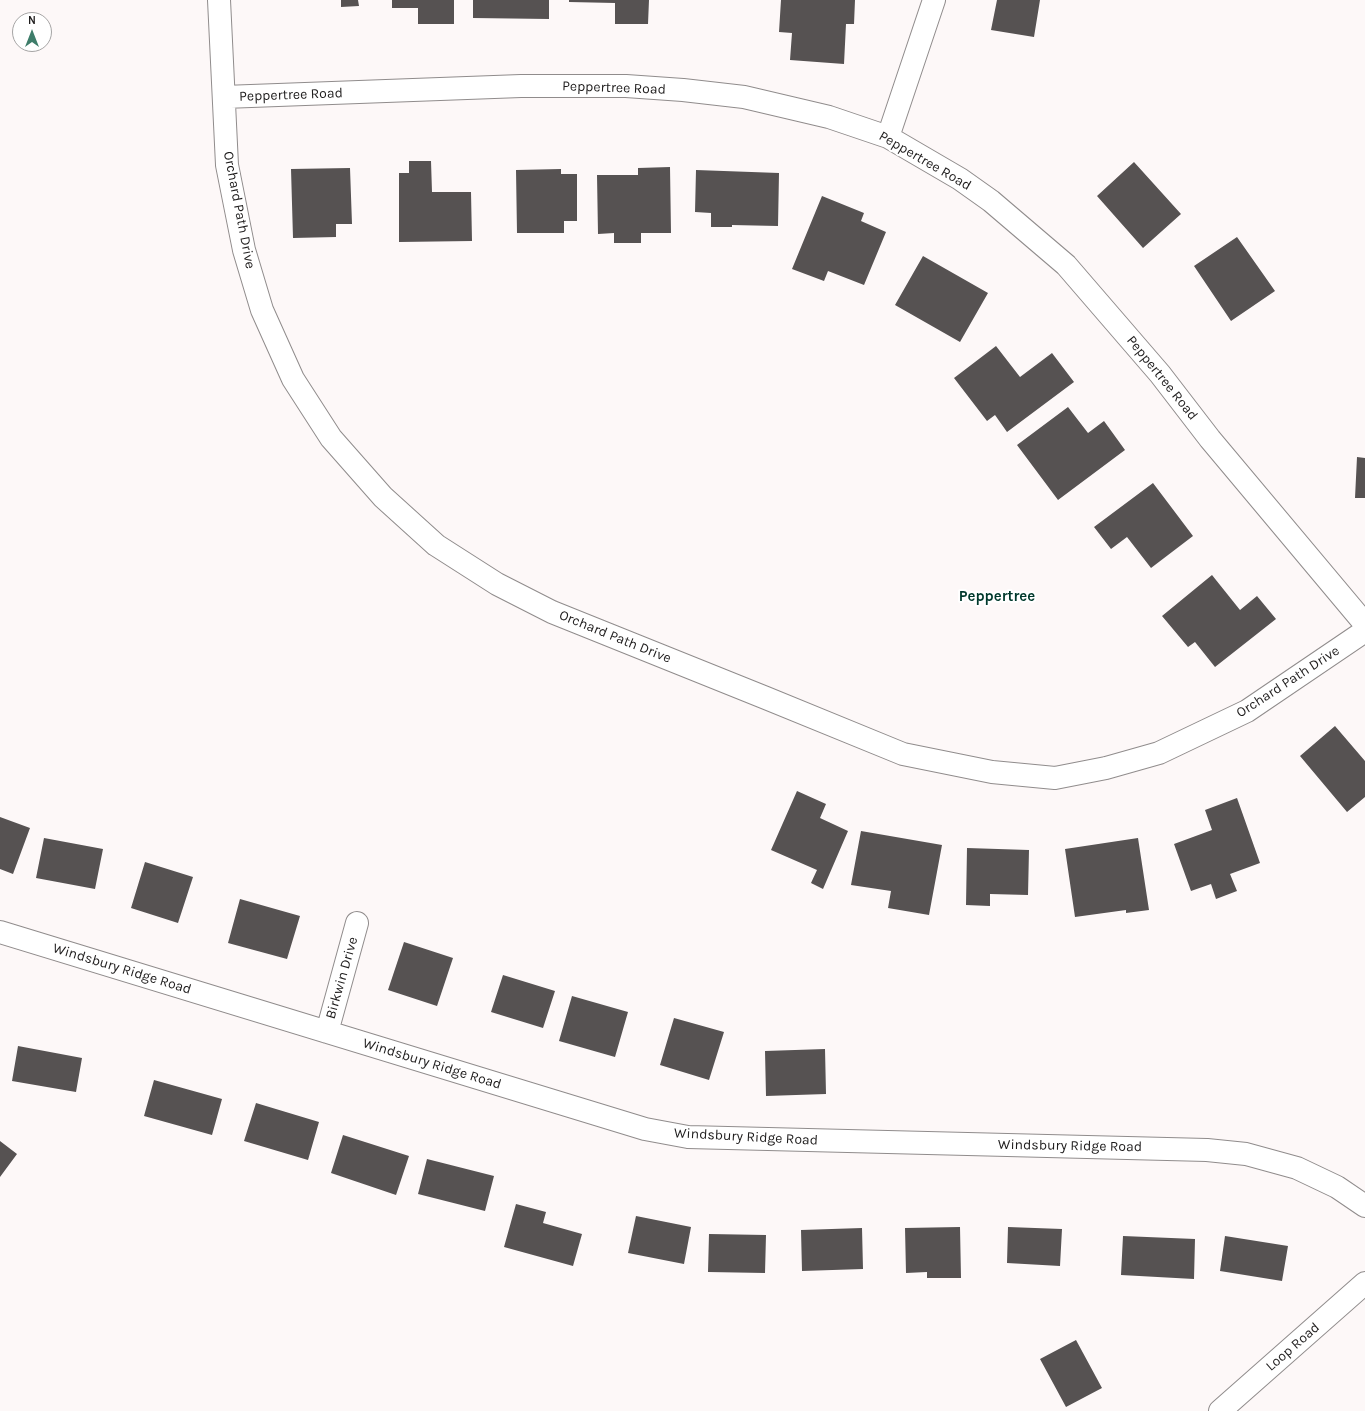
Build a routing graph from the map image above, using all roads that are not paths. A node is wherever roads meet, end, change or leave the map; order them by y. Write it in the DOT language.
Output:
graph roads {
  1 [pos="219,0"];
  2 [pos="934,0"];
  3 [pos="224,97"];
  4 [pos="888,137"];
  5 [pos="1365,624"];
  6 [pos="1365,631"];
  7 [pos="357,923"];
  8 [pos="0,932"];
  9 [pos="327,1032"];
  10 [pos="1365,1206"];
  11 [pos="1365,1283"];
  12 [pos="1220,1411"];
  1 -- 3 [label="street, Orchard Path Drive"];
  2 -- 4 [label="street"];
  3 -- 4 [label="street, Peppertree Road"];
  3 -- 6 [label="street, Orchard Path Drive"];
  4 -- 5 [label="street, Peppertree Road"];
  7 -- 9 [label="street, Birkwin Drive"];
  8 -- 9 [label="street, Windsbury Ridge Road"];
  9 -- 10 [label="street, Windsbury Ridge Road"];
  11 -- 12 [label="street, Loop Road"];
}
